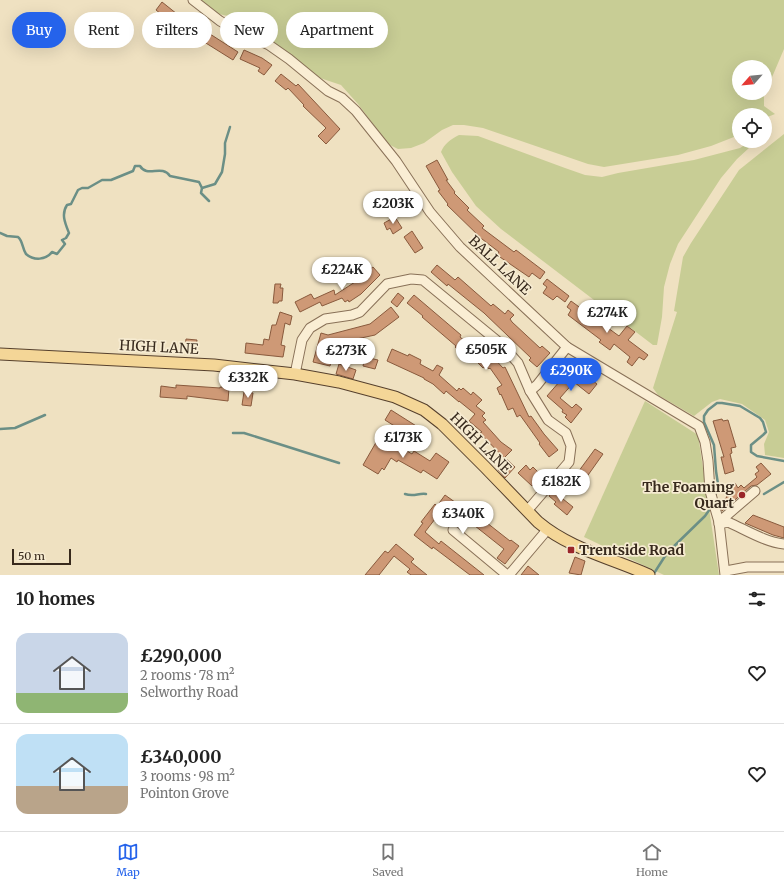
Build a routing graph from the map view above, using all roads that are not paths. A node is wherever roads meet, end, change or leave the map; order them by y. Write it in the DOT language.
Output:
graph roads {
  1 [pos="193,0"];
  2 [pos="567,347"];
  3 [pos="0,354"];
  4 [pos="295,374"];
  5 [pos="530,391"];
  6 [pos="755,491"];
  7 [pos="527,511"];
  8 [pos="718,519"];
  9 [pos="454,530"];
  10 [pos="547,530"];
  11 [pos="784,544"];
  12 [pos="784,567"];
  13 [pos="725,573"];
  14 [pos="647,574"];
  15 [pos="508,575"];
  1 -- 2 [label="street, BALL LANE"];
  2 -- 5 [label="street"];
  2 -- 8 [label="street, BALL LANE"];
  3 -- 4 [label="main road, HIGH LANE"];
  4 -- 5 [label="street"];
  4 -- 7 [label="main road, HIGH LANE"];
  5 -- 7 [label="street"];
  6 -- 8 [label="street"];
  7 -- 10 [label="main road, HIGH LANE"];
  8 -- 11 [label="street"];
  8 -- 13 [label="street, BALL LANE"];
  9 -- 15 [label="street"];
  10 -- 14 [label="main road, HIGH LANE"];
  10 -- 15 [label="street"];
  12 -- 13 [label="street"];
}
